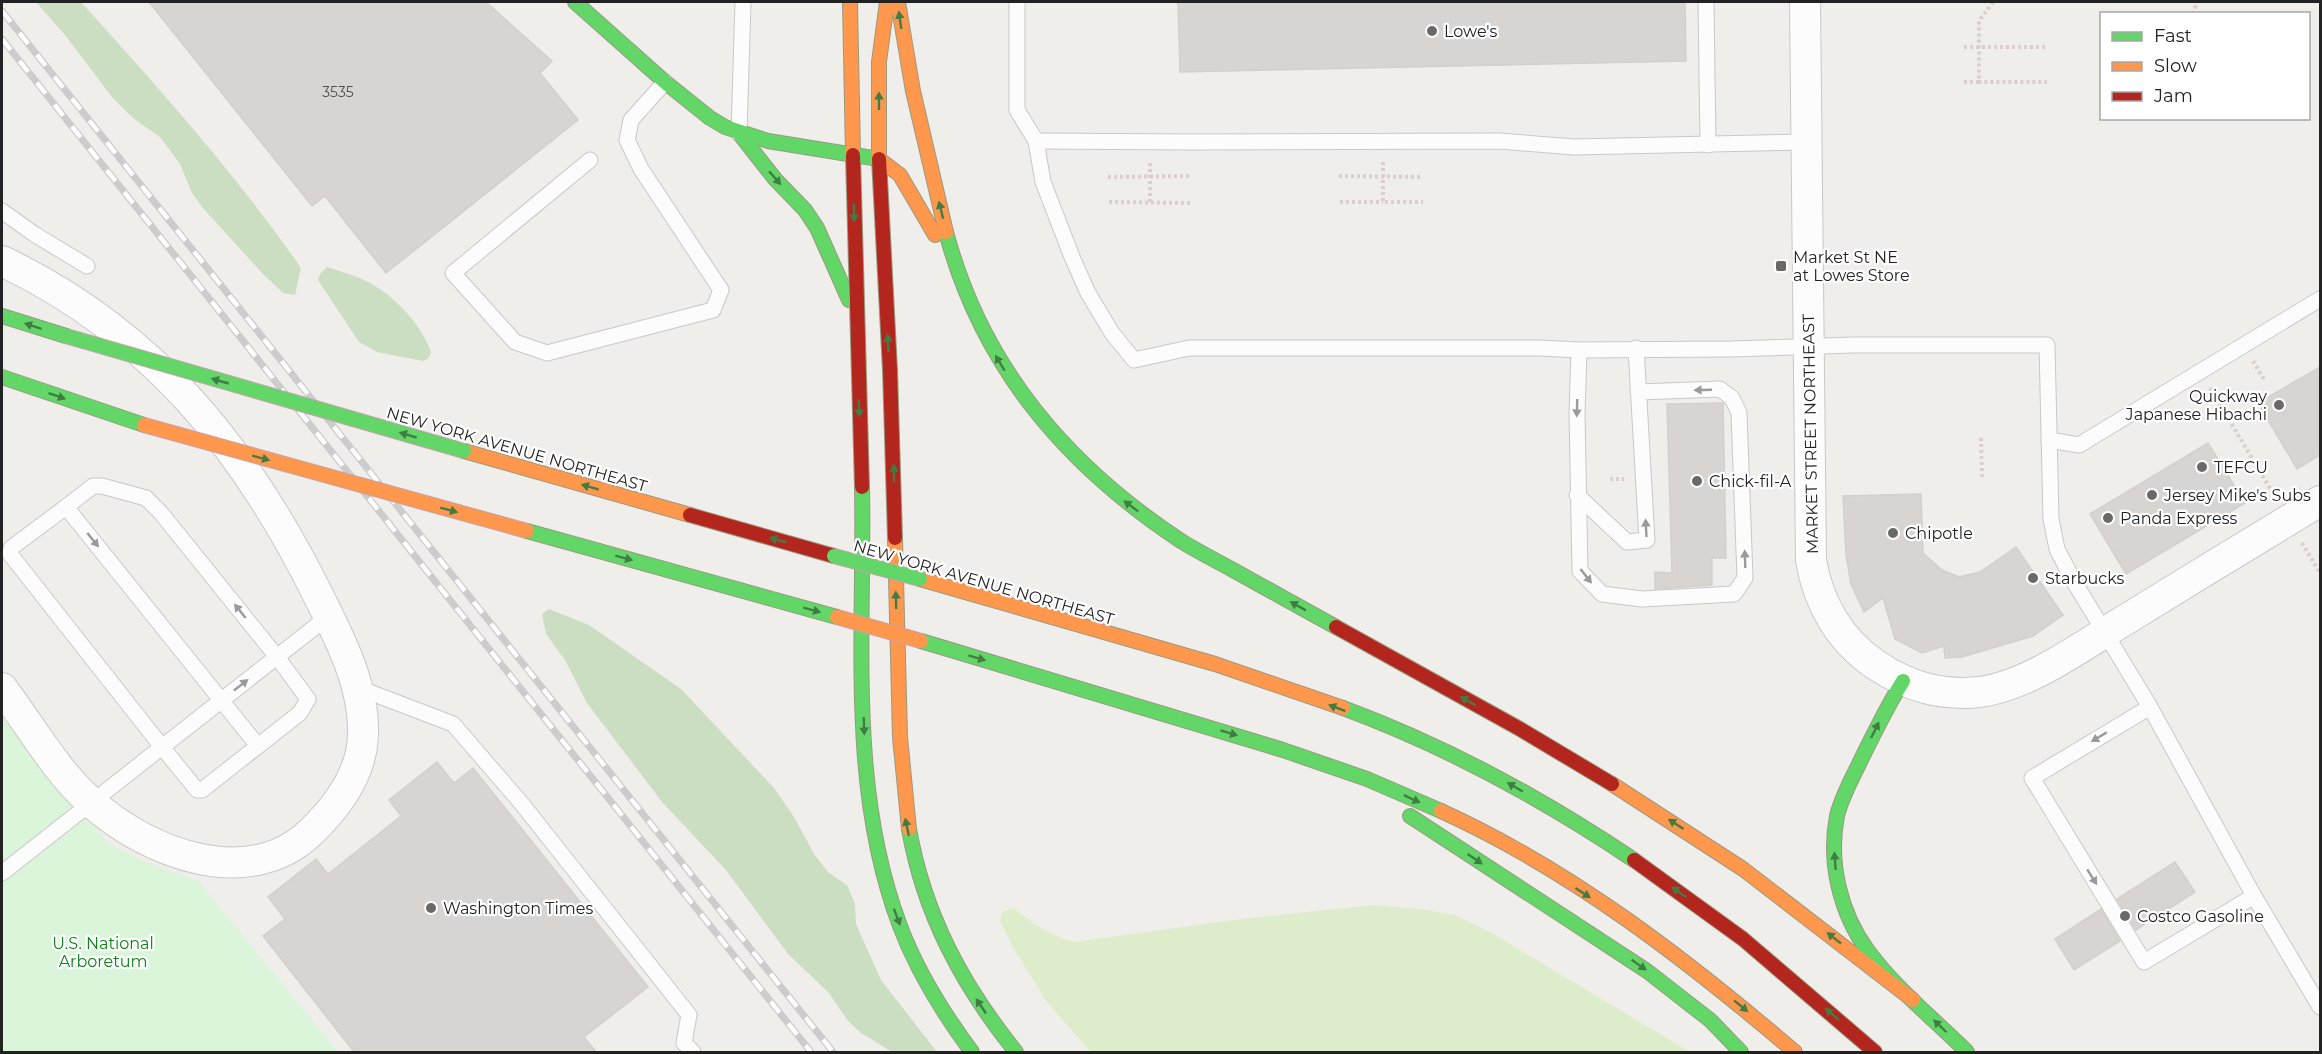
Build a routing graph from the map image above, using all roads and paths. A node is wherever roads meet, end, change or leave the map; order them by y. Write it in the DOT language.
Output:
graph roads {
  1 [pos="575,2"];
  2 [pos="743,2"];
  3 [pos="850,2"];
  4 [pos="887,2"];
  5 [pos="898,2"];
  6 [pos="1017,2"];
  7 [pos="1706,2"];
  8 [pos="1805,2"];
  9 [pos="1993,2"];
  10 [pos="1979,46"];
  11 [pos="1964,47"];
  12 [pos="2047,47"];
  13 [pos="665,82"];
  14 [pos="1964,82"];
  15 [pos="1979,82"];
  16 [pos="2047,82"];
  17 [pos="739,133"];
  18 [pos="1383,140"];
  19 [pos="1036,141"];
  20 [pos="1150,142"];
  21 [pos="1807,142"];
  22 [pos="1708,145"];
  23 [pos="853,154"];
  24 [pos="879,159"];
  25 [pos="590,160"];
  26 [pos="1190,176"];
  27 [pos="1339,176"];
  28 [pos="1108,177"];
  29 [pos="1150,177"];
  30 [pos="1383,177"];
  31 [pos="1423,177"];
  32 [pos="1109,202"];
  33 [pos="1150,202"];
  34 [pos="1340,202"];
  35 [pos="1383,202"];
  36 [pos="1423,202"];
  37 [pos="1190,203"];
  38 [pos="2,211"];
  39 [pos="2,261"];
  40 [pos="87,266"];
  41 [pos="963,287"];
  42 [pos="2320,299"];
  43 [pos="2,316"];
  44 [pos="856,318"];
  45 [pos="1809,347"];
  46 [pos="1636,348"];
  47 [pos="1579,350"];
  48 [pos="2200,372"];
  49 [pos="2,377"];
  50 [pos="1638,392"];
  51 [pos="1981,438"];
  52 [pos="2049,440"];
  53 [pos="1982,477"];
  54 [pos="1577,495"];
  55 [pos="2276,499"];
  56 [pos="2320,501"];
  57 [pos="66,507"];
  58 [pos="2299,537"];
  59 [pos="2320,573"];
  60 [pos="328,616"];
  61 [pos="2104,632"];
  62 [pos="277,657"];
  63 [pos="1903,681"];
  64 [pos="356,687"];
  65 [pos="2,688"];
  66 [pos="221,700"];
  67 [pos="2150,707"];
  68 [pos="258,746"];
  69 [pos="162,747"];
  70 [pos="1338,769"];
  71 [pos="91,803"];
  72 [pos="2,873"];
  73 [pos="2254,896"];
  74 [pos="1913,1000"];
  75 [pos="2320,1007"];
  76 [pos="693,1053"];
  77 [pos="972,1053"];
  78 [pos="1016,1053"];
  79 [pos="1741,1053"];
  80 [pos="1795,1053"];
  81 [pos="1875,1053"];
  82 [pos="1967,1053"];
  1 -- 13 [label="main road"];
  2 -- 17 [label="lane"];
  3 -- 23 [label="main road"];
  24 -- 4 [label="main road, one-way"];
  41 -- 5 [label="main road, one-way"];
  6 -- 19 [label="lane"];
  7 -- 22 [label="lane"];
  8 -- 21 [label="street, MARKET STREET NORTHEAST"];
  9 -- 10 [label="path"];
  10 -- 11 [label="path"];
  10 -- 12 [label="path"];
  10 -- 15 [label="path"];
  13 -- 17 [label="main road"];
  13 -- 25 [label="lane"];
  14 -- 15 [label="path"];
  15 -- 16 [label="path"];
  17 -- 23 [label="main road"];
  17 -- 44 [label="main road, one-way"];
  18 -- 20 [label="lane"];
  18 -- 22 [label="lane"];
  18 -- 30 [label="path"];
  19 -- 20 [label="lane"];
  19 -- 47 [label="lane"];
  20 -- 29 [label="path"];
  21 -- 22 [label="lane"];
  21 -- 45 [label="street, MARKET STREET NORTHEAST"];
  23 -- 24 [label="main road"];
  23 -- 44 [label="main road, one-way"];
  24 -- 41 [label="main road"];
  78 -- 24 [label="main road, one-way"];
  26 -- 29 [label="path"];
  27 -- 30 [label="path"];
  28 -- 29 [label="path"];
  29 -- 33 [label="path"];
  30 -- 31 [label="path"];
  30 -- 35 [label="path"];
  32 -- 33 [label="path"];
  33 -- 37 [label="path"];
  34 -- 35 [label="path"];
  35 -- 36 [label="path"];
  38 -- 40 [label="lane"];
  39 -- 60 [label="street"];
  74 -- 41 [label="main road, one-way"];
  42 -- 48 [label="lane"];
  81 -- 43 [label="main road, NEW YORK AVENUE NORTHEAST, one-way, bridge"];
  44 -- 77 [label="main road, one-way"];
  45 -- 46 [label="lane"];
  45 -- 52 [label="lane"];
  45 -- 63 [label="street, MARKET STREET NORTHEAST"];
  46 -- 47 [label="lane"];
  46 -- 50 [label="lane"];
  47 -- 54 [label="lane, one-way"];
  48 -- 52 [label="lane"];
  48 -- 55 [label="path"];
  49 -- 70 [label="main road, one-way, bridge"];
  54 -- 50 [label="lane, one-way"];
  54 -- 50 [label="lane, one-way"];
  51 -- 53 [label="path"];
  52 -- 61 [label="lane"];
  56 -- 61 [label="street, MARKET STREET NORTHEAST"];
  62 -- 57 [label="lane, one-way"];
  57 -- 66 [label="lane, one-way"];
  57 -- 69 [label="lane"];
  58 -- 59 [label="path"];
  60 -- 62 [label="lane"];
  60 -- 64 [label="street"];
  61 -- 63 [label="street, MARKET STREET NORTHEAST"];
  61 -- 67 [label="lane"];
  66 -- 62 [label="lane, one-way"];
  62 -- 68 [label="lane"];
  74 -- 63 [label="main road, one-way"];
  64 -- 71 [label="street"];
  64 -- 76 [label="lane"];
  65 -- 71 [label="street"];
  66 -- 68 [label="lane"];
  66 -- 69 [label="lane"];
  67 -- 73 [label="lane"];
  67 -- 73 [label="lane, one-way"];
  68 -- 69 [label="lane"];
  69 -- 71 [label="lane"];
  70 -- 79 [label="main road, one-way"];
  70 -- 80 [label="main road, one-way"];
  71 -- 72 [label="lane"];
  73 -- 75 [label="lane"];
  82 -- 74 [label="main road, one-way"];
}
